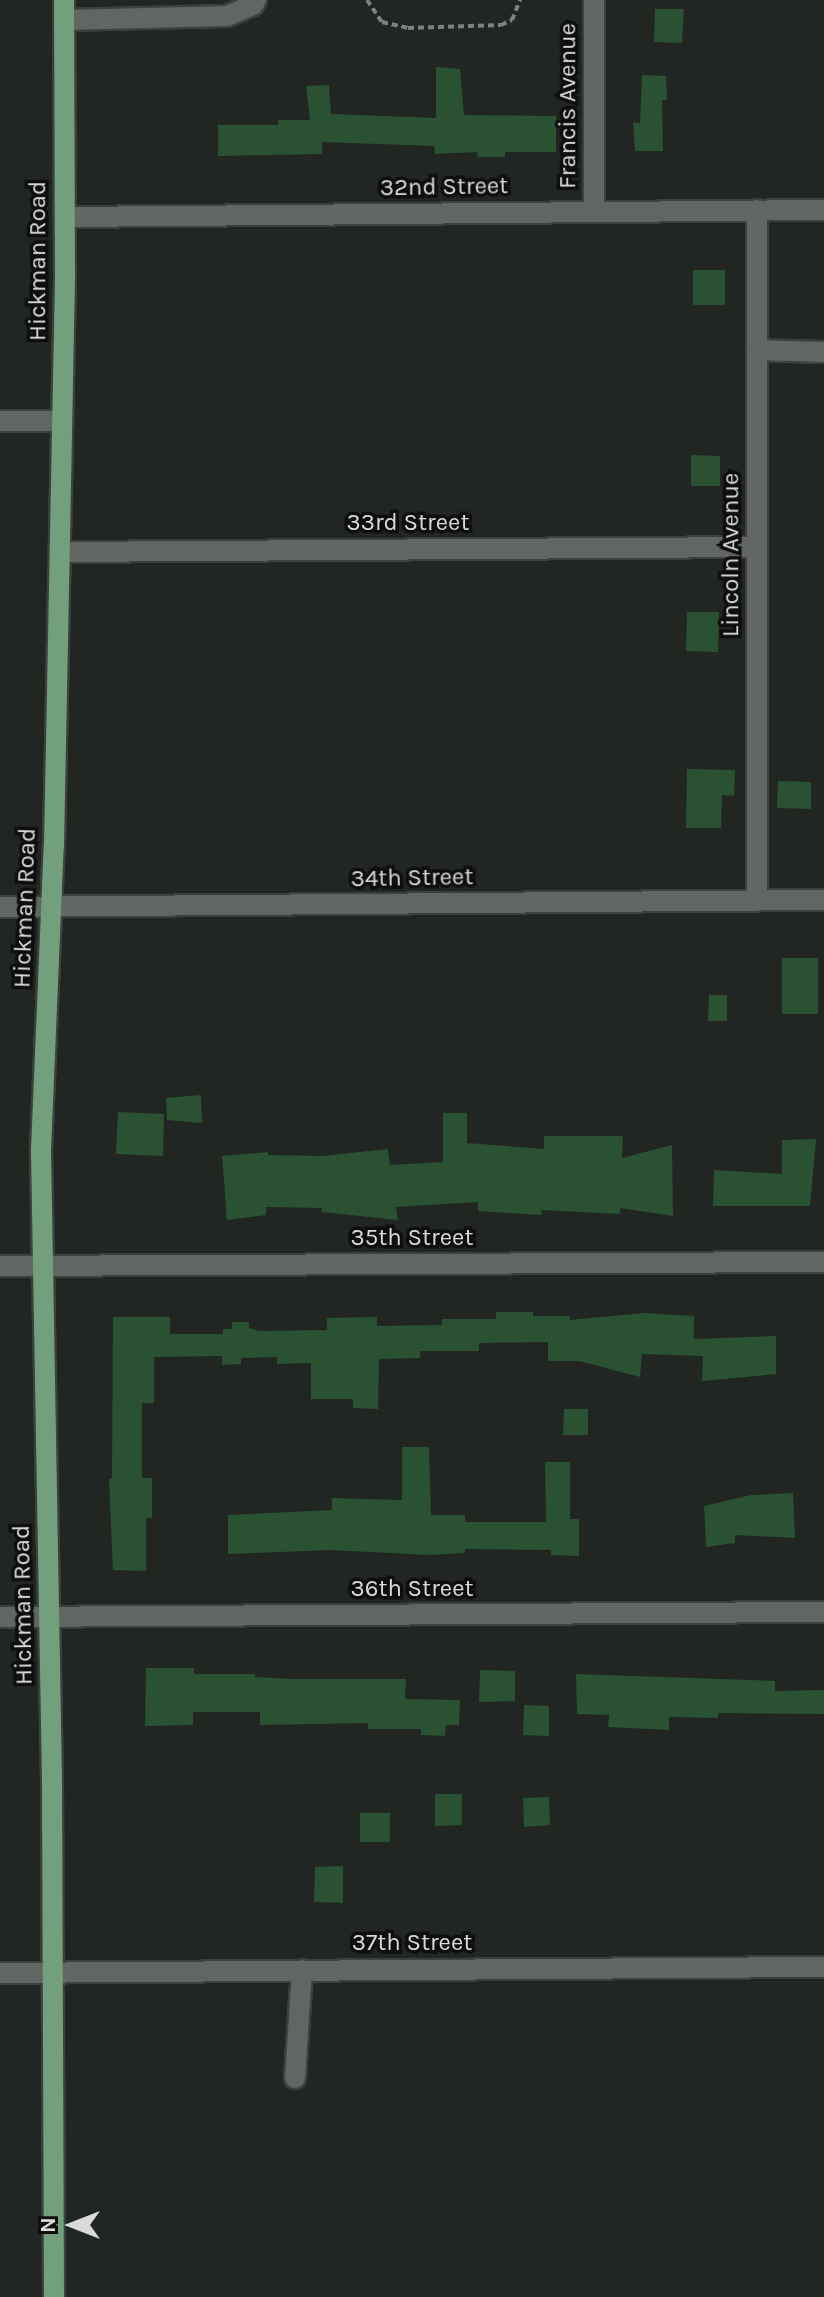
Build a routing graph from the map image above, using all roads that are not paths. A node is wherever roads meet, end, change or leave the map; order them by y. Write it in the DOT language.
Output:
graph roads {
  1 [pos="256,0"];
  2 [pos="594,0"];
  3 [pos="215,8"];
  4 [pos="150,9"];
  5 [pos="64,10"];
  6 [pos="757,210"];
  7 [pos="824,210"];
  8 [pos="594,212"];
  9 [pos="65,217"];
  10 [pos="757,350"];
  11 [pos="824,352"];
  12 [pos="0,421"];
  13 [pos="62,421"];
  14 [pos="757,547"];
  15 [pos="60,552"];
  16 [pos="757,900"];
  17 [pos="824,900"];
  18 [pos="0,907"];
  19 [pos="51,907"];
  20 [pos="824,1262"];
  21 [pos="0,1266"];
  22 [pos="42,1266"];
  23 [pos="824,1612"];
  24 [pos="0,1617"];
  25 [pos="49,1617"];
  26 [pos="824,1967"];
  27 [pos="302,1970"];
  28 [pos="52,1972"];
  29 [pos="0,1973"];
  30 [pos="295,2078"];
  31 [pos="54,2297"];
  1 -- 3 [label="street"];
  2 -- 8 [label="street, Francis Avenue"];
  3 -- 4 [label="street"];
  4 -- 5 [label="street"];
  5 -- 9 [label="main road, Hickman Road"];
  6 -- 7 [label="street, 32nd Street"];
  6 -- 8 [label="street, 32nd Street"];
  6 -- 10 [label="street, Lincoln Avenue"];
  8 -- 9 [label="street, 32nd Street"];
  9 -- 13 [label="main road, Hickman Road"];
  10 -- 11 [label="street"];
  10 -- 14 [label="street, Lincoln Avenue"];
  12 -- 13 [label="street"];
  13 -- 15 [label="main road, Hickman Road"];
  14 -- 15 [label="street, 33rd Street"];
  14 -- 16 [label="street, Lincoln Avenue"];
  15 -- 19 [label="main road, Hickman Road"];
  16 -- 17 [label="street, 34th Street"];
  16 -- 19 [label="street, 34th Street"];
  18 -- 19 [label="street, 34th Street"];
  19 -- 22 [label="main road, Hickman Road"];
  20 -- 22 [label="street, 35th Street"];
  21 -- 22 [label="street, 35th Street"];
  22 -- 25 [label="main road, Hickman Road"];
  23 -- 25 [label="street, 36th Street"];
  24 -- 25 [label="street, 36th Street"];
  25 -- 28 [label="main road, Hickman Road"];
  26 -- 27 [label="street, 37th Street"];
  27 -- 28 [label="street, 37th Street"];
  27 -- 30 [label="street"];
  28 -- 29 [label="street, 37th Street"];
  28 -- 31 [label="main road, Hickman Road"];
}
